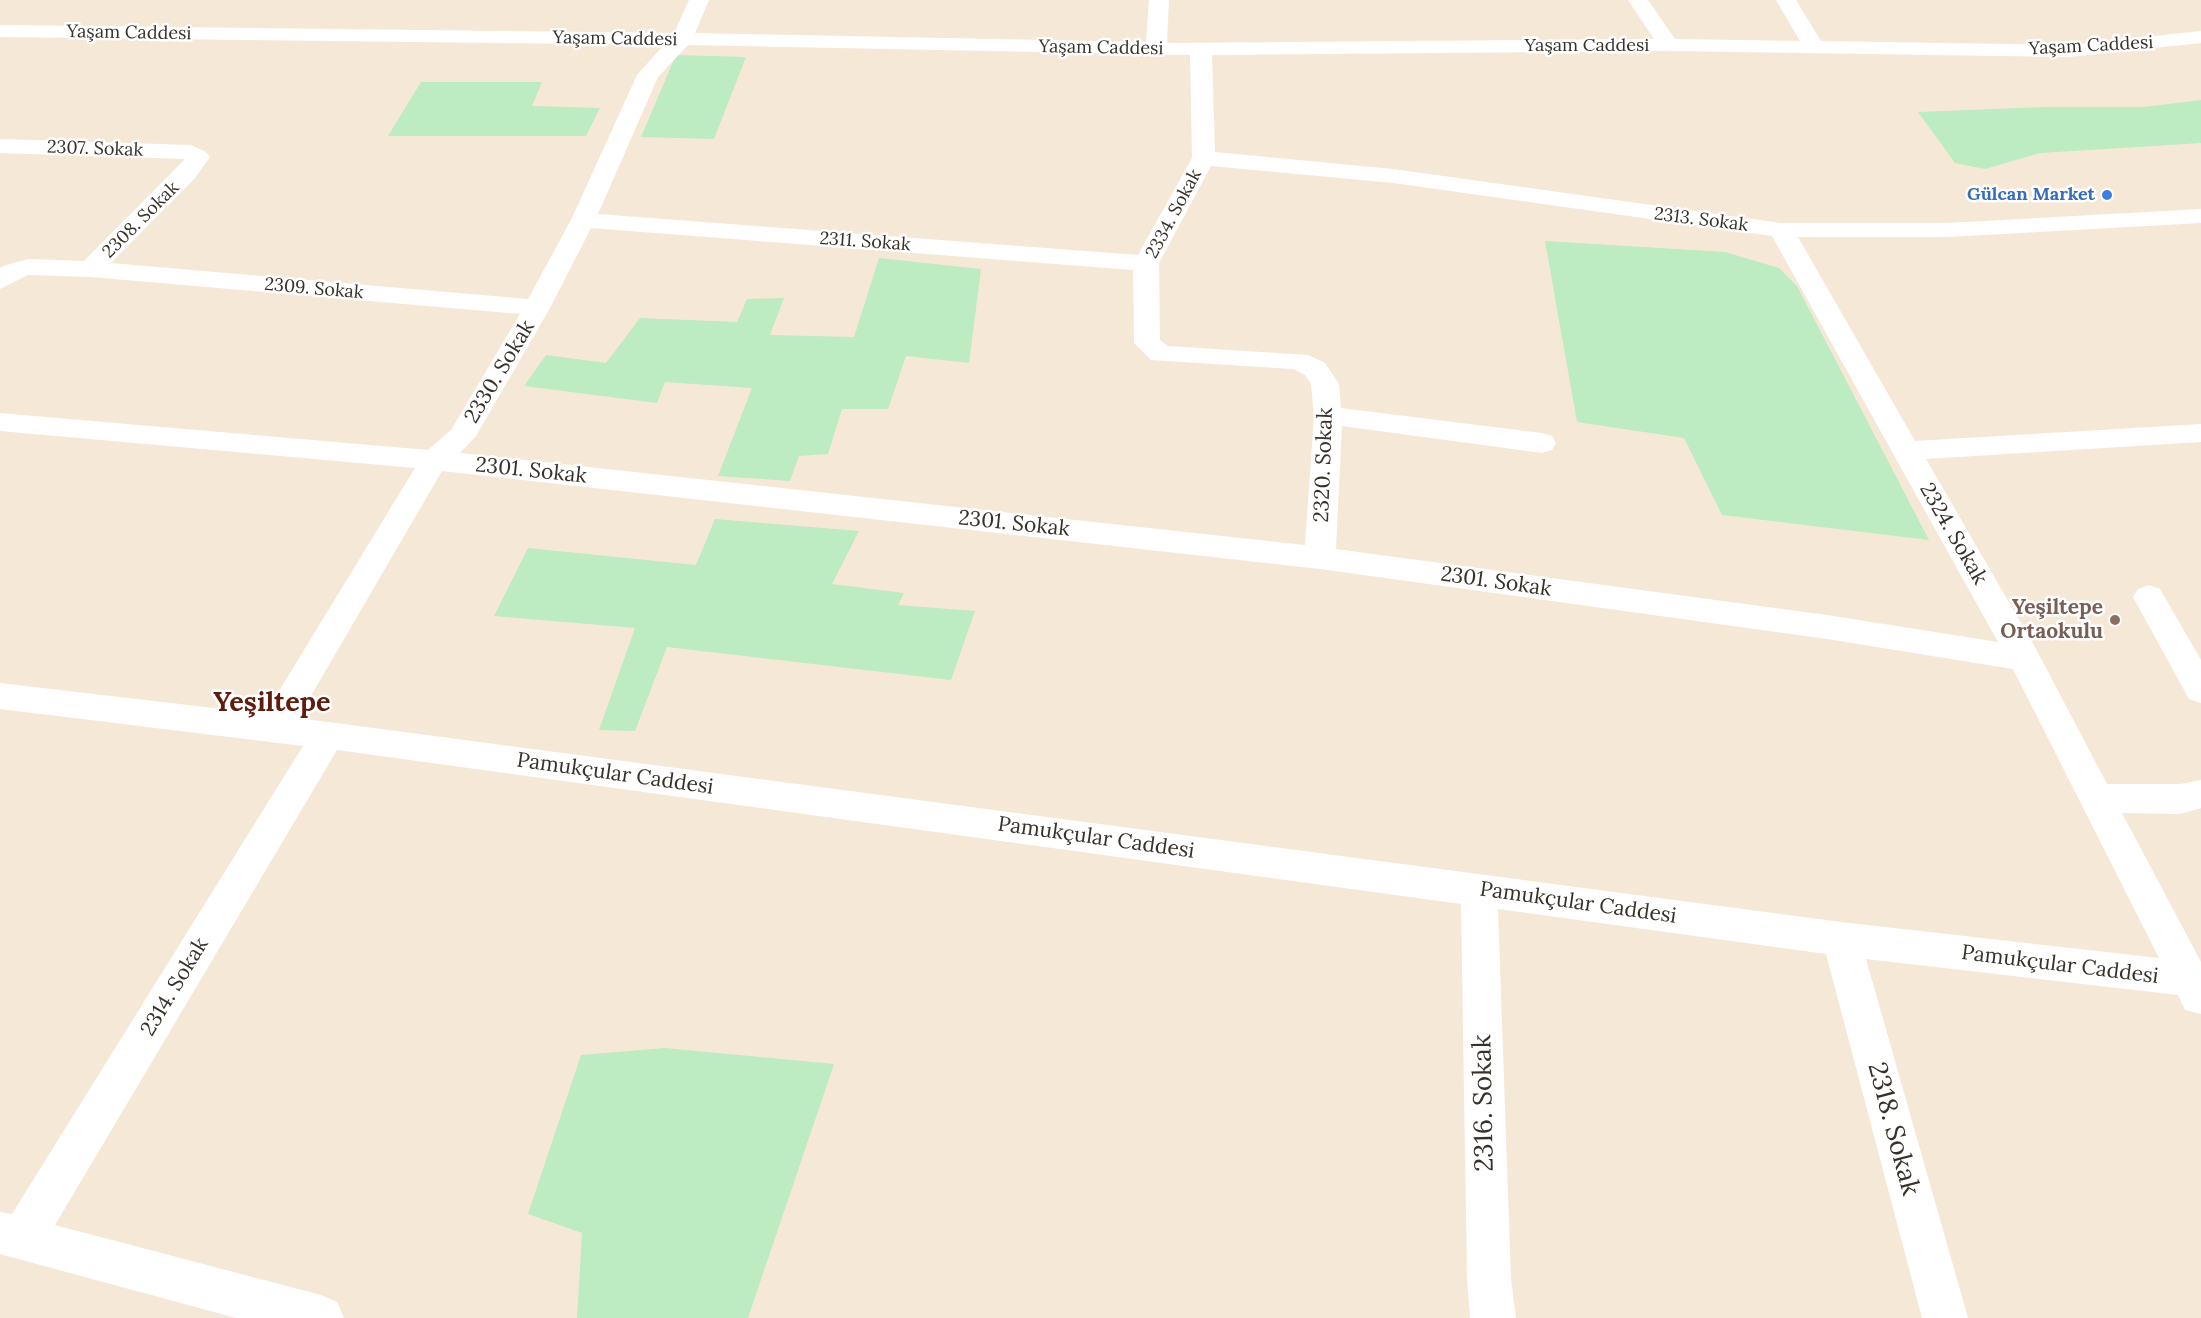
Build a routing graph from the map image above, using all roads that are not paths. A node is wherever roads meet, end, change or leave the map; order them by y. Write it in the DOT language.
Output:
graph roads {
  1 [pos="699,0"];
  2 [pos="1159,0"];
  3 [pos="1638,0"];
  4 [pos="1786,0"];
  5 [pos="0,31"];
  6 [pos="2201,37"];
  7 [pos="682,39"];
  8 [pos="1668,45"];
  9 [pos="1814,47"];
  10 [pos="1156,49"];
  11 [pos="1201,49"];
  12 [pos="0,146"];
  13 [pos="191,152"];
  14 [pos="1204,159"];
  15 [pos="2201,216"];
  16 [pos="583,220"];
  17 [pos="1781,230"];
  18 [pos="1146,263"];
  19 [pos="92,269"];
  20 [pos="0,281"];
  21 [pos="537,308"];
  22 [pos="1147,343"];
  23 [pos="1328,415"];
  24 [pos="0,422"];
  25 [pos="2201,433"];
  26 [pos="1542,443"];
  27 [pos="1905,451"];
  28 [pos="434,460"];
  29 [pos="1320,558"];
  30 [pos="2149,597"];
  31 [pos="2024,658"];
  32 [pos="2201,690"];
  33 [pos="0,696"];
  34 [pos="274,728"];
  35 [pos="328,735"];
  36 [pos="2201,794"];
  37 [pos="2097,798"];
  38 [pos="1479,889"];
  39 [pos="1841,939"];
  40 [pos="2198,988"];
  41 [pos="11,1235"];
  42 [pos="321,1318"];
  43 [pos="1493,1318"];
  44 [pos="1944,1318"];
  1 -- 7 [label="street, 2330. Sokak"];
  2 -- 10 [label="street"];
  3 -- 8 [label="street"];
  4 -- 9 [label="street"];
  5 -- 7 [label="street, Yaşam Caddesi"];
  6 -- 9 [label="street, Yaşam Caddesi"];
  7 -- 10 [label="street, Yaşam Caddesi"];
  7 -- 16 [label="street, 2330. Sokak"];
  8 -- 9 [label="street, Yaşam Caddesi"];
  8 -- 11 [label="street, Yaşam Caddesi"];
  10 -- 11 [label="street, Yaşam Caddesi"];
  11 -- 14 [label="street, 2334. Sokak"];
  12 -- 13 [label="street, 2307. Sokak"];
  13 -- 19 [label="street, 2308. Sokak"];
  14 -- 17 [label="street, 2313. Sokak"];
  14 -- 18 [label="street, 2334. Sokak"];
  15 -- 17 [label="street, 2313. Sokak"];
  16 -- 18 [label="street, 2311. Sokak"];
  16 -- 21 [label="street, 2330. Sokak"];
  17 -- 27 [label="street, 2324. Sokak"];
  18 -- 22 [label="street, 2334. Sokak"];
  19 -- 20 [label="street, 2308. Sokak"];
  19 -- 21 [label="street, 2309. Sokak"];
  21 -- 28 [label="street, 2330. Sokak"];
  22 -- 23 [label="street, 2320. Sokak"];
  23 -- 26 [label="street"];
  23 -- 29 [label="street, 2320. Sokak"];
  24 -- 28 [label="street, 2301. Sokak"];
  25 -- 27 [label="street"];
  27 -- 31 [label="street, 2324. Sokak"];
  28 -- 29 [label="street, 2301. Sokak"];
  28 -- 34 [label="street, 2330. Sokak"];
  29 -- 31 [label="street, 2301. Sokak"];
  30 -- 32 [label="street"];
  31 -- 37 [label="street, 2324. Sokak"];
  33 -- 34 [label="street, Pamukçular Caddesi"];
  34 -- 35 [label="street, Pamukçular Caddesi"];
  35 -- 38 [label="street, Pamukçular Caddesi"];
  35 -- 41 [label="street, 2314. Sokak"];
  36 -- 37 [label="street"];
  37 -- 40 [label="street, 2324. Sokak"];
  38 -- 39 [label="street, Pamukçular Caddesi"];
  38 -- 43 [label="street, 2316. Sokak"];
  39 -- 40 [label="street, Pamukçular Caddesi"];
  39 -- 44 [label="street, 2318. Sokak"];
  41 -- 42 [label="street"];
}
